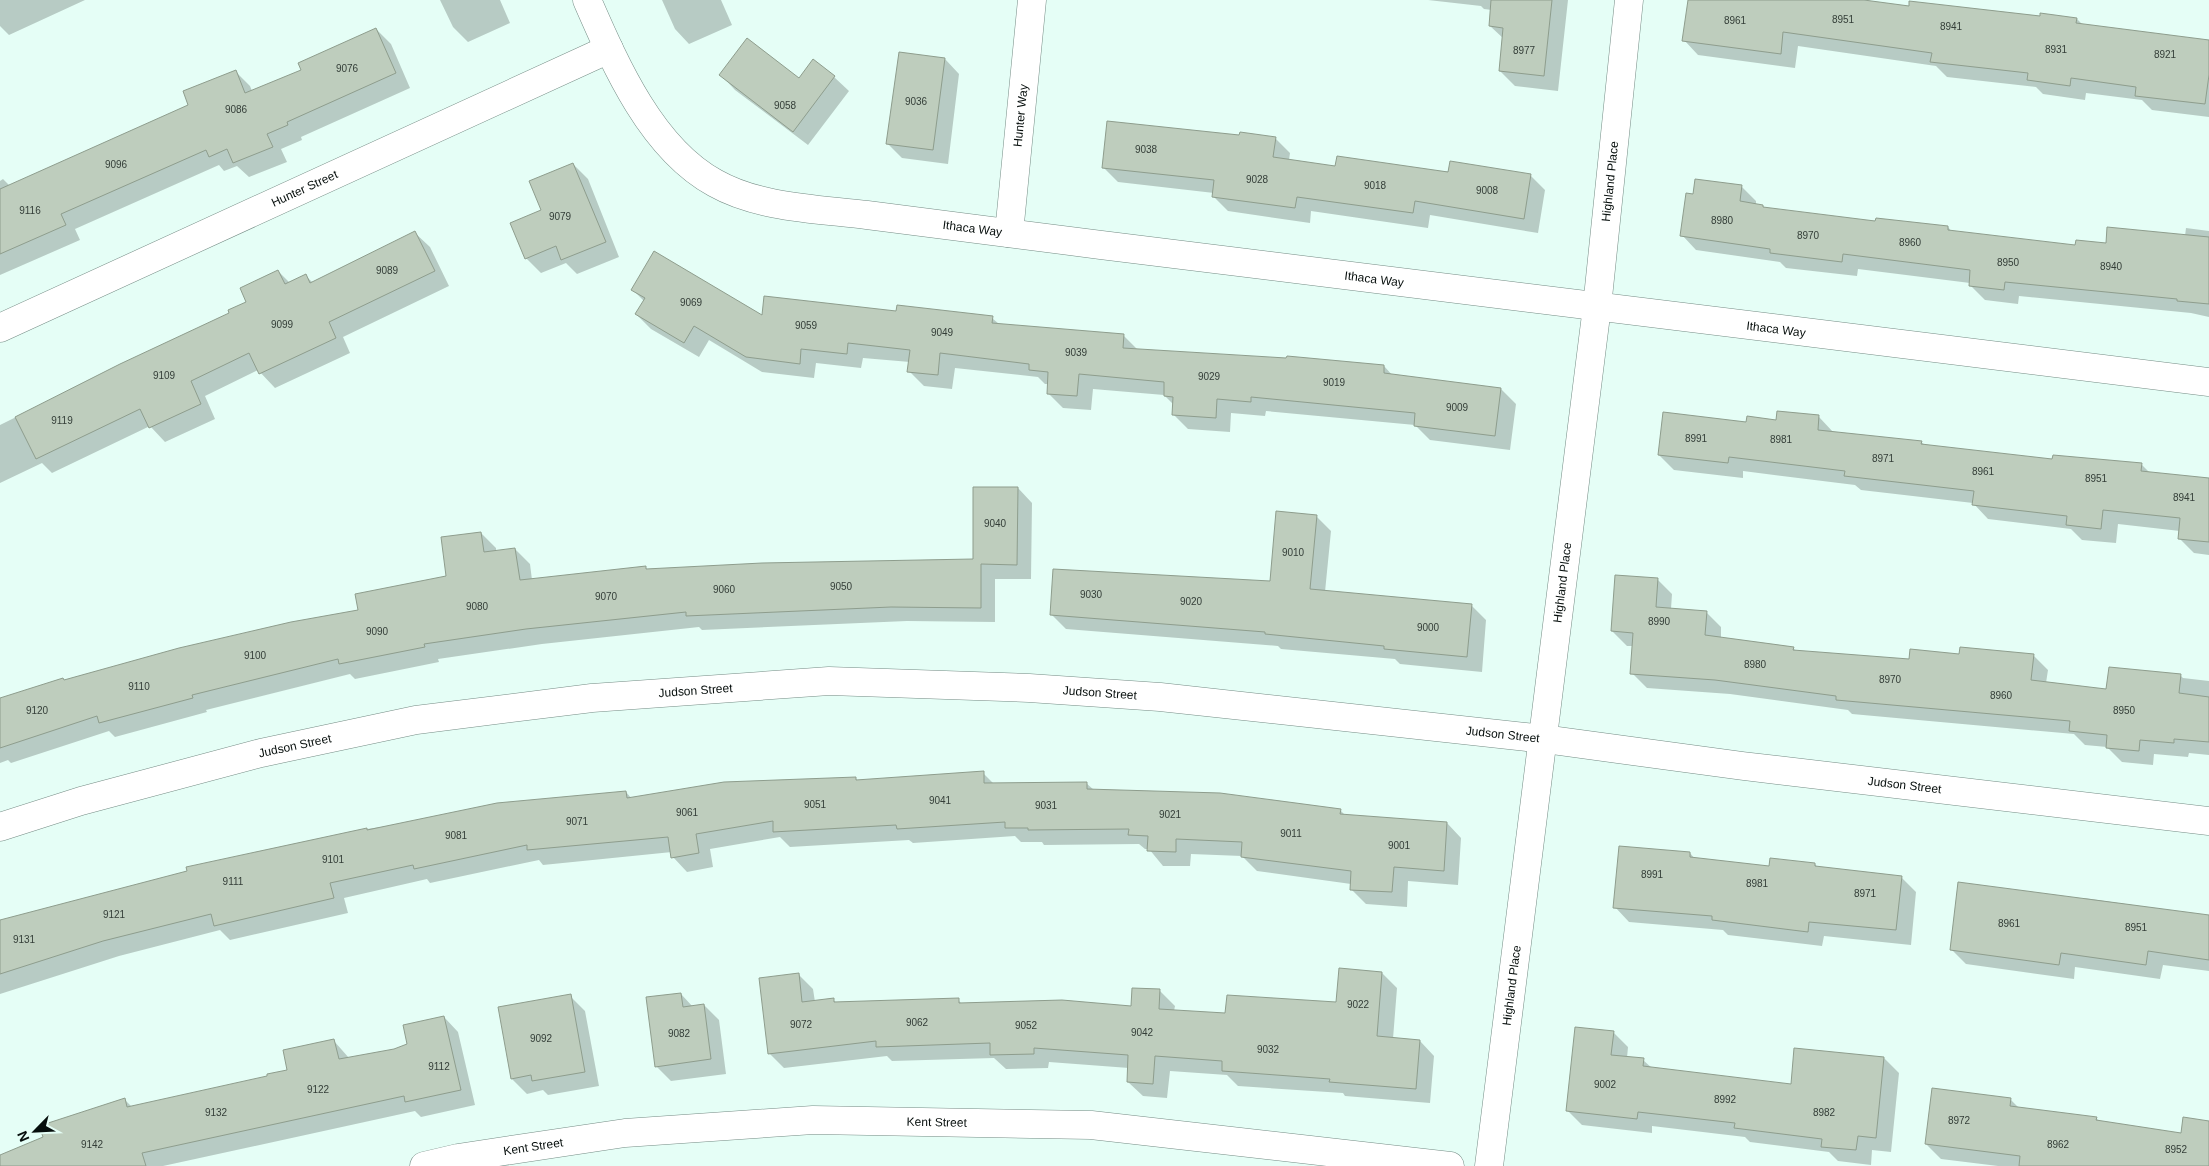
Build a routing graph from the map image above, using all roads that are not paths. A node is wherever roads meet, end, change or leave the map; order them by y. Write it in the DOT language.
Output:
graph roads {
  1 [pos="587,0"];
  2 [pos="1032,0"];
  3 [pos="1629,0"];
  4 [pos="609,50"];
  5 [pos="1009,233"];
  6 [pos="1596,307"];
  7 [pos="0,328"];
  8 [pos="2209,382"];
  9 [pos="1544,739"];
  10 [pos="2209,821"];
  11 [pos="0,827"];
  12 [pos="424,1166"];
  13 [pos="1450,1166"];
  14 [pos="1490,1166"];
  1 -- 4 [label="street, Ithaca Way"];
  2 -- 5 [label="street, Hunter Way"];
  3 -- 6 [label="street, Highland Place"];
  4 -- 5 [label="street, Ithaca Way"];
  4 -- 7 [label="street, Hunter Street"];
  5 -- 6 [label="street, Ithaca Way"];
  6 -- 8 [label="street, Ithaca Way"];
  6 -- 9 [label="street, Highland Place"];
  9 -- 10 [label="street, Judson Street"];
  9 -- 11 [label="street, Judson Street"];
  9 -- 14 [label="street, Highland Place"];
  12 -- 13 [label="street, Kent Street"];
}
